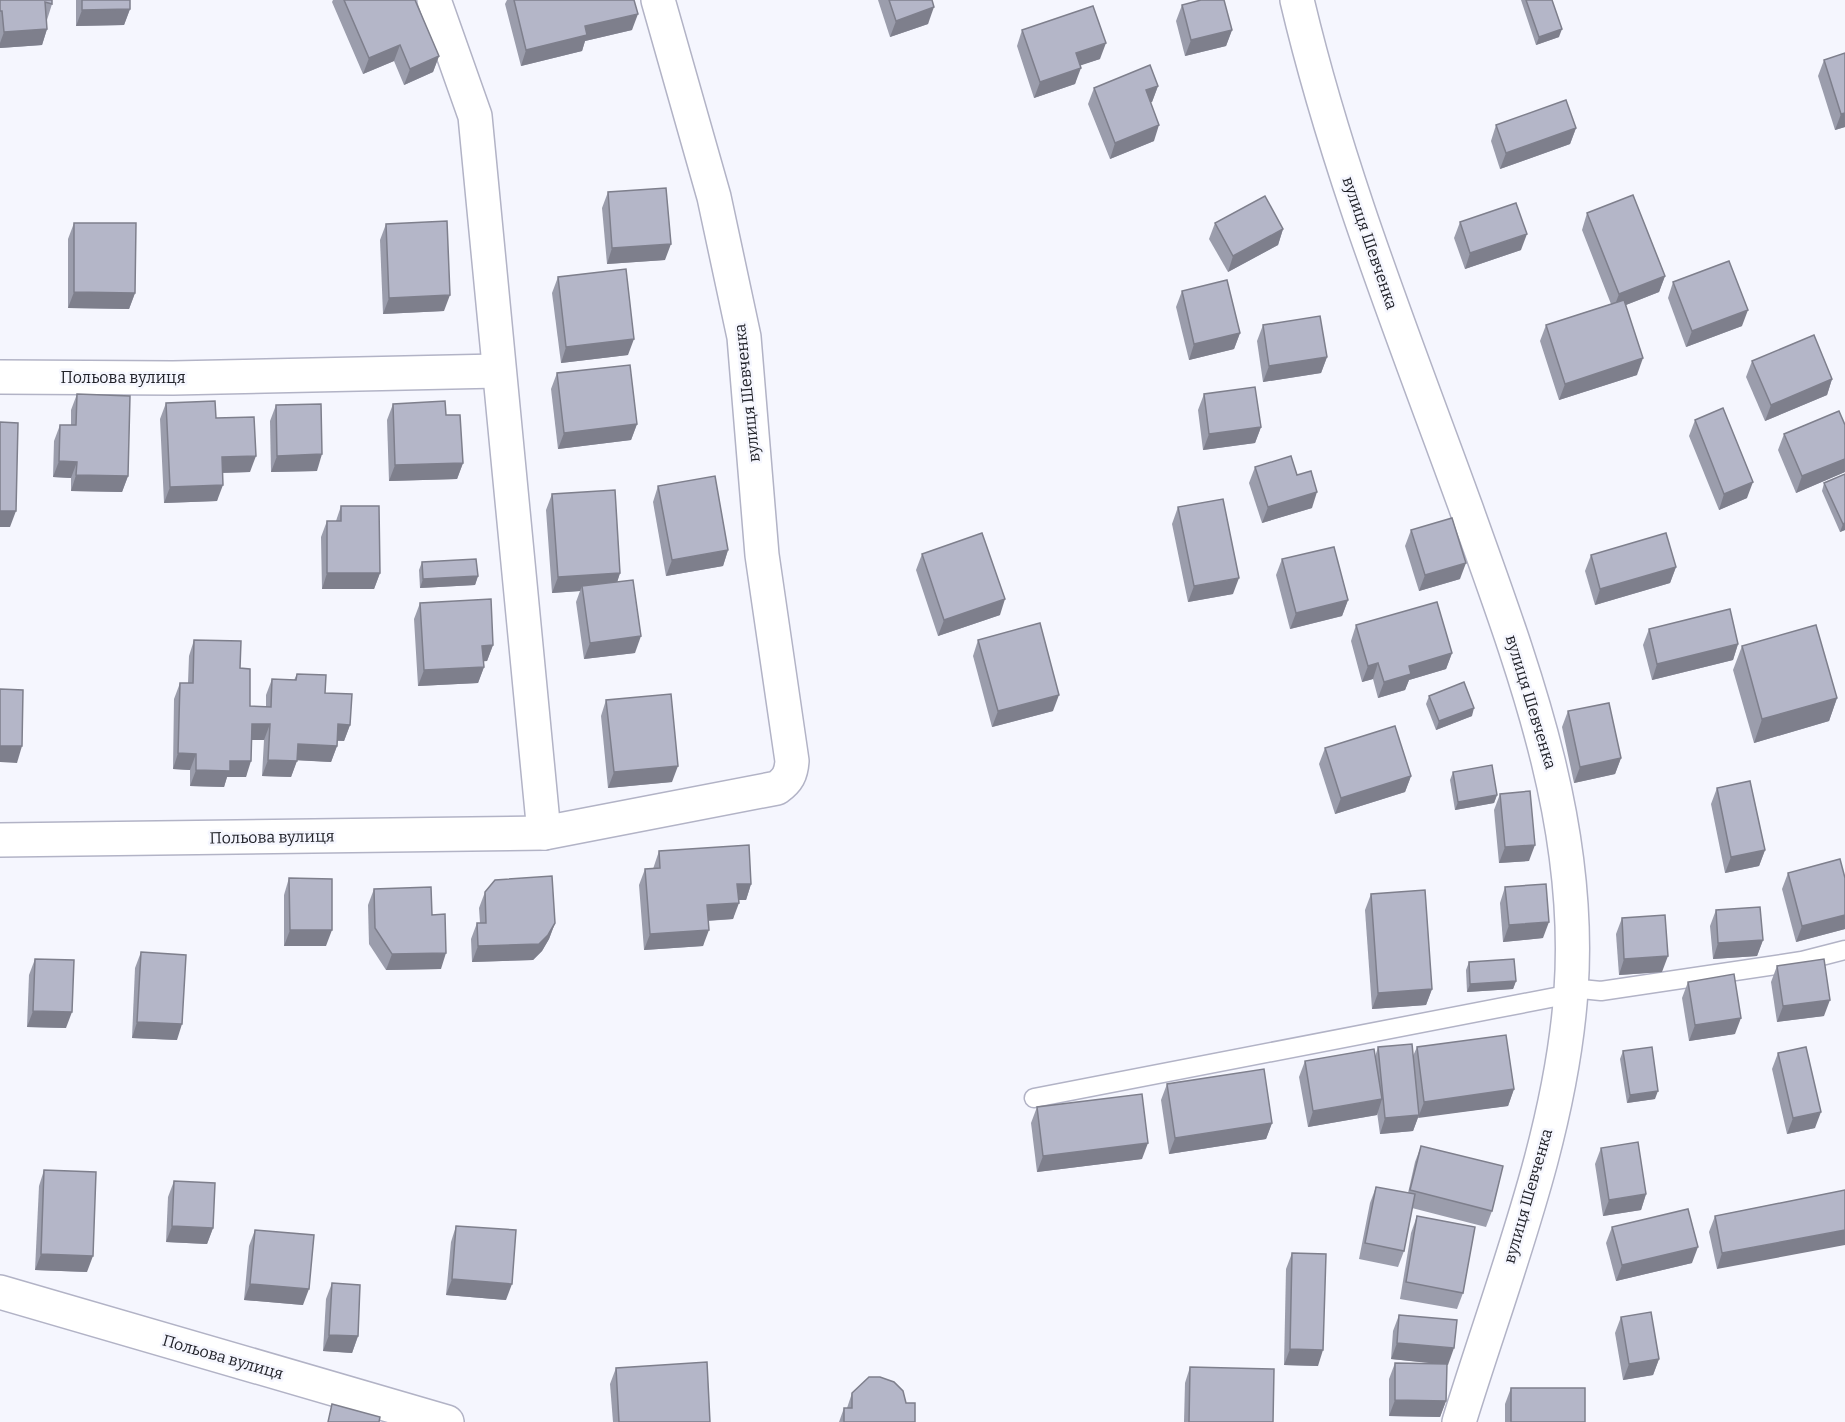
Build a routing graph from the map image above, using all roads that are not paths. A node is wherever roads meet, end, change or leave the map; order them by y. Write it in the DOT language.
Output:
graph roads {
  1 [pos="434,0"];
  2 [pos="658,0"];
  3 [pos="1297,0"];
  4 [pos="498,370"];
  5 [pos="0,377"];
  6 [pos="777,788"];
  7 [pos="544,833"];
  8 [pos="0,840"];
  9 [pos="1845,950"];
  10 [pos="1571,991"];
  11 [pos="1034,1098"];
  12 [pos="0,1292"];
  13 [pos="447,1422"];
  14 [pos="1459,1422"];
  1 -- 4 [label="street"];
  2 -- 6 [label="street, вулиця Шевченка"];
  3 -- 10 [label="street, вулиця Шевченка"];
  4 -- 5 [label="street, Польова вулиця"];
  4 -- 7 [label="street"];
  6 -- 7 [label="street, Польова вулиця"];
  7 -- 8 [label="street, Польова вулиця"];
  9 -- 10 [label="lane"];
  10 -- 11 [label="lane"];
  10 -- 14 [label="street, вулиця Шевченка"];
  12 -- 13 [label="street, Польова вулиця"];
}
